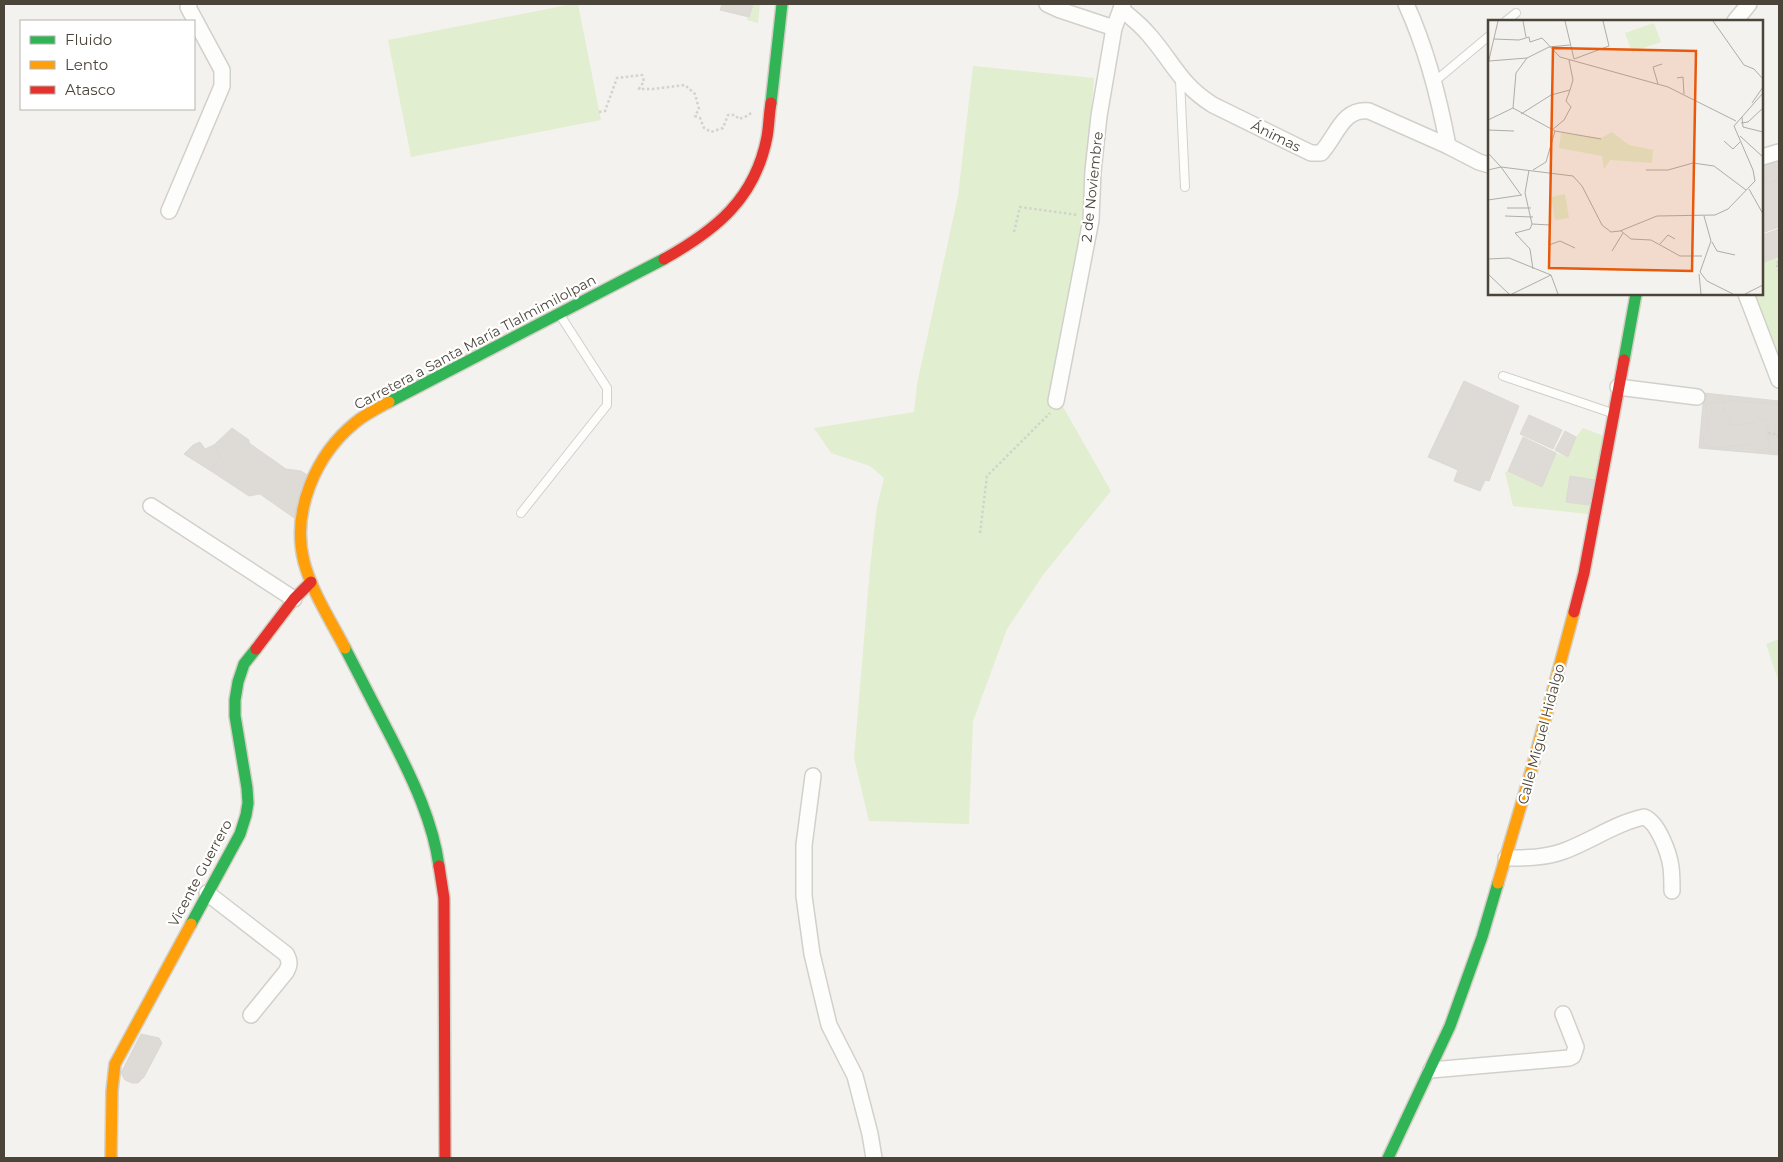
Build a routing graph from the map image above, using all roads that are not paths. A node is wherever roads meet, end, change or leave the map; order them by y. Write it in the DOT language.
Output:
graph roads {
  1 [pos="189,4"];
  2 [pos="782,4"];
  3 [pos="1047,4"];
  4 [pos="1406,4"];
  5 [pos="1749,4"];
  6 [pos="1122,6"];
  7 [pos="1516,13"];
  8 [pos="1507,20"];
  9 [pos="1736,20"];
  10 [pos="1114,28"];
  11 [pos="1488,37"];
  12 [pos="1180,78"];
  13 [pos="1434,82"];
  14 [pos="1448,146"];
  15 [pos="1779,152"];
  16 [pos="1763,157"];
  17 [pos="1488,165"];
  18 [pos="1185,187"];
  19 [pos="169,211"];
  20 [pos="1636,295"];
  21 [pos="1746,295"];
  22 [pos="559,314"];
  23 [pos="1503,376"];
  24 [pos="1779,380"];
  25 [pos="1618,387"];
  26 [pos="1697,397"];
  27 [pos="1056,401"];
  28 [pos="1612,413"];
  29 [pos="151,506"];
  30 [pos="521,513"];
  31 [pos="311,582"];
  32 [pos="294,599"];
  33 [pos="813,776"];
  34 [pos="1506,858"];
  35 [pos="1672,891"];
  36 [pos="207,893"];
  37 [pos="1563,1014"];
  38 [pos="251,1015"];
  39 [pos="1430,1070"];
  40 [pos="111,1158"];
  41 [pos="445,1158"];
  42 [pos="874,1158"];
  43 [pos="1388,1158"];
  1 -- 19 [label="street"];
  2 -- 22 [label="street, Carretera a Santa María Tlalmimilolpan"];
  3 -- 10 [label="street"];
  4 -- 13 [label="street"];
  5 -- 9 [label="street"];
  6 -- 10 [label="street, 2 de Noviembre"];
  6 -- 12 [label="street, Ánimas"];
  7 -- 8 [label="lane"];
  10 -- 27 [label="street, 2 de Noviembre"];
  11 -- 13 [label="lane"];
  12 -- 14 [label="street, Ánimas"];
  12 -- 18 [label="lane"];
  13 -- 14 [label="street"];
  14 -- 17 [label="street"];
  15 -- 16 [label="street"];
  20 -- 25 [label="street, Calle Miguel Hidalgo"];
  21 -- 24 [label="street"];
  22 -- 30 [label="lane"];
  22 -- 31 [label="street, Carretera a Santa María Tlalmimilolpan"];
  23 -- 28 [label="lane"];
  25 -- 26 [label="street"];
  25 -- 28 [label="street, Calle Miguel Hidalgo"];
  28 -- 34 [label="street, Calle Miguel Hidalgo"];
  29 -- 32 [label="street"];
  31 -- 32 [label="street, Vicente Guerrero"];
  31 -- 41 [label="street, Carretera a Santa María Tlalmimilolpan"];
  32 -- 36 [label="street, Vicente Guerrero"];
  33 -- 42 [label="street"];
  34 -- 35 [label="street"];
  34 -- 39 [label="street, Calle Miguel Hidalgo"];
  36 -- 38 [label="street"];
  36 -- 40 [label="street, Vicente Guerrero"];
  37 -- 39 [label="street"];
  39 -- 43 [label="street, Calle Miguel Hidalgo"];
}
